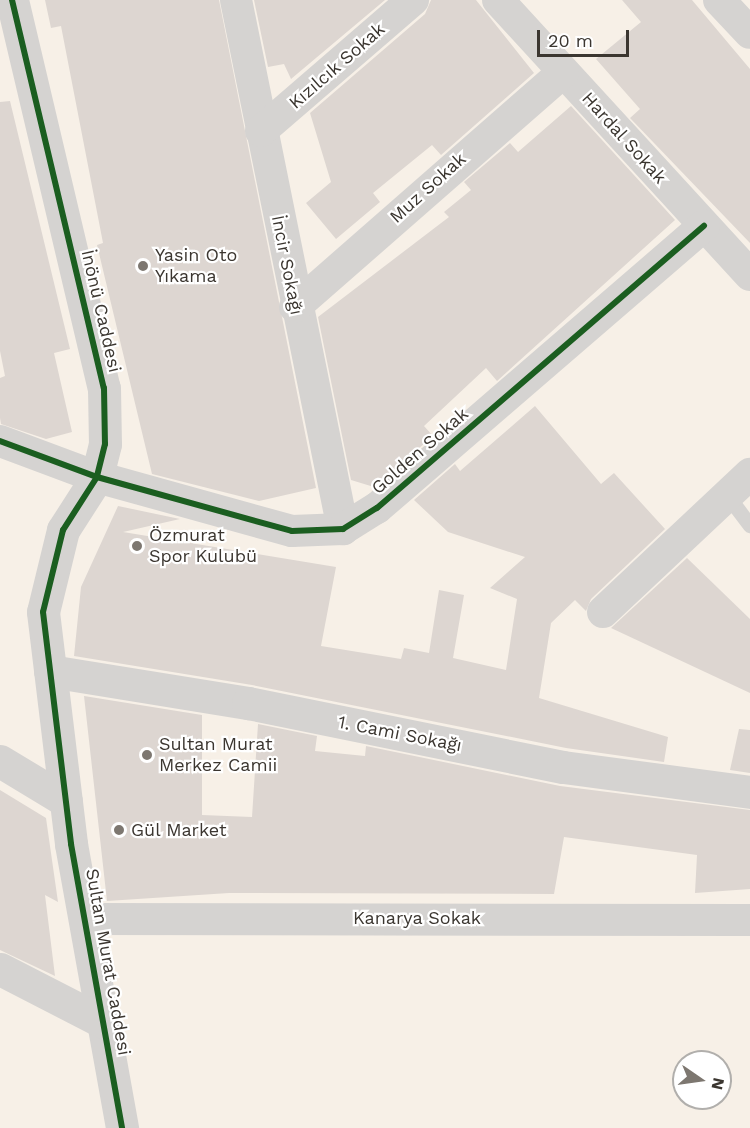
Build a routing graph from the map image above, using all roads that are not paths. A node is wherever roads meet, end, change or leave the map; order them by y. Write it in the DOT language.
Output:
graph roads {
  1 [pos="12,0"];
  2 [pos="236,0"];
  3 [pos="413,0"];
  4 [pos="498,0"];
  5 [pos="719,0"];
  6 [pos="750,33"];
  7 [pos="563,72"];
  8 [pos="261,131"];
  9 [pos="704,226"];
  10 [pos="750,275"];
  11 [pos="295,307"];
  12 [pos="0,441"];
  13 [pos="750,474"];
  14 [pos="97,477"];
  15 [pos="727,495"];
  16 [pos="750,525"];
  17 [pos="343,529"];
  18 [pos="603,612"];
  19 [pos="50,671"];
  20 [pos="0,761"];
  21 [pos="750,792"];
  22 [pos="66,801"];
  23 [pos="85,919"];
  24 [pos="750,920"];
  25 [pos="0,969"];
  26 [pos="104,1022"];
  27 [pos="122,1128"];
  1 -- 14 [label="street, İnönü Caddesi"];
  2 -- 8 [label="street, İncir Sokağı"];
  3 -- 8 [label="street, Kızılcık Sokak"];
  4 -- 7 [label="street, Hardal Sokak"];
  5 -- 6 [label="street"];
  7 -- 9 [label="street, Hardal Sokak"];
  7 -- 11 [label="street, Muz Sokak"];
  8 -- 11 [label="street, İncir Sokağı"];
  9 -- 10 [label="street, Hardal Sokak"];
  9 -- 17 [label="street, Golden Sokak"];
  11 -- 17 [label="street, İncir Sokağı"];
  12 -- 14 [label="street, Golden Sokak"];
  13 -- 15 [label="street"];
  14 -- 17 [label="street, Golden Sokak"];
  14 -- 19 [label="street, İnönü Caddesi"];
  15 -- 16 [label="lane"];
  15 -- 18 [label="street"];
  19 -- 21 [label="street, 1. Cami Sokağı"];
  19 -- 22 [label="street, İnönü Caddesi"];
  20 -- 22 [label="street"];
  22 -- 23 [label="street, Sultan Murat Caddesi"];
  23 -- 24 [label="street, Kanarya Sokak"];
  23 -- 26 [label="street, Sultan Murat Caddesi"];
  25 -- 26 [label="street"];
  26 -- 27 [label="street, Sultan Murat Caddesi"];
}
